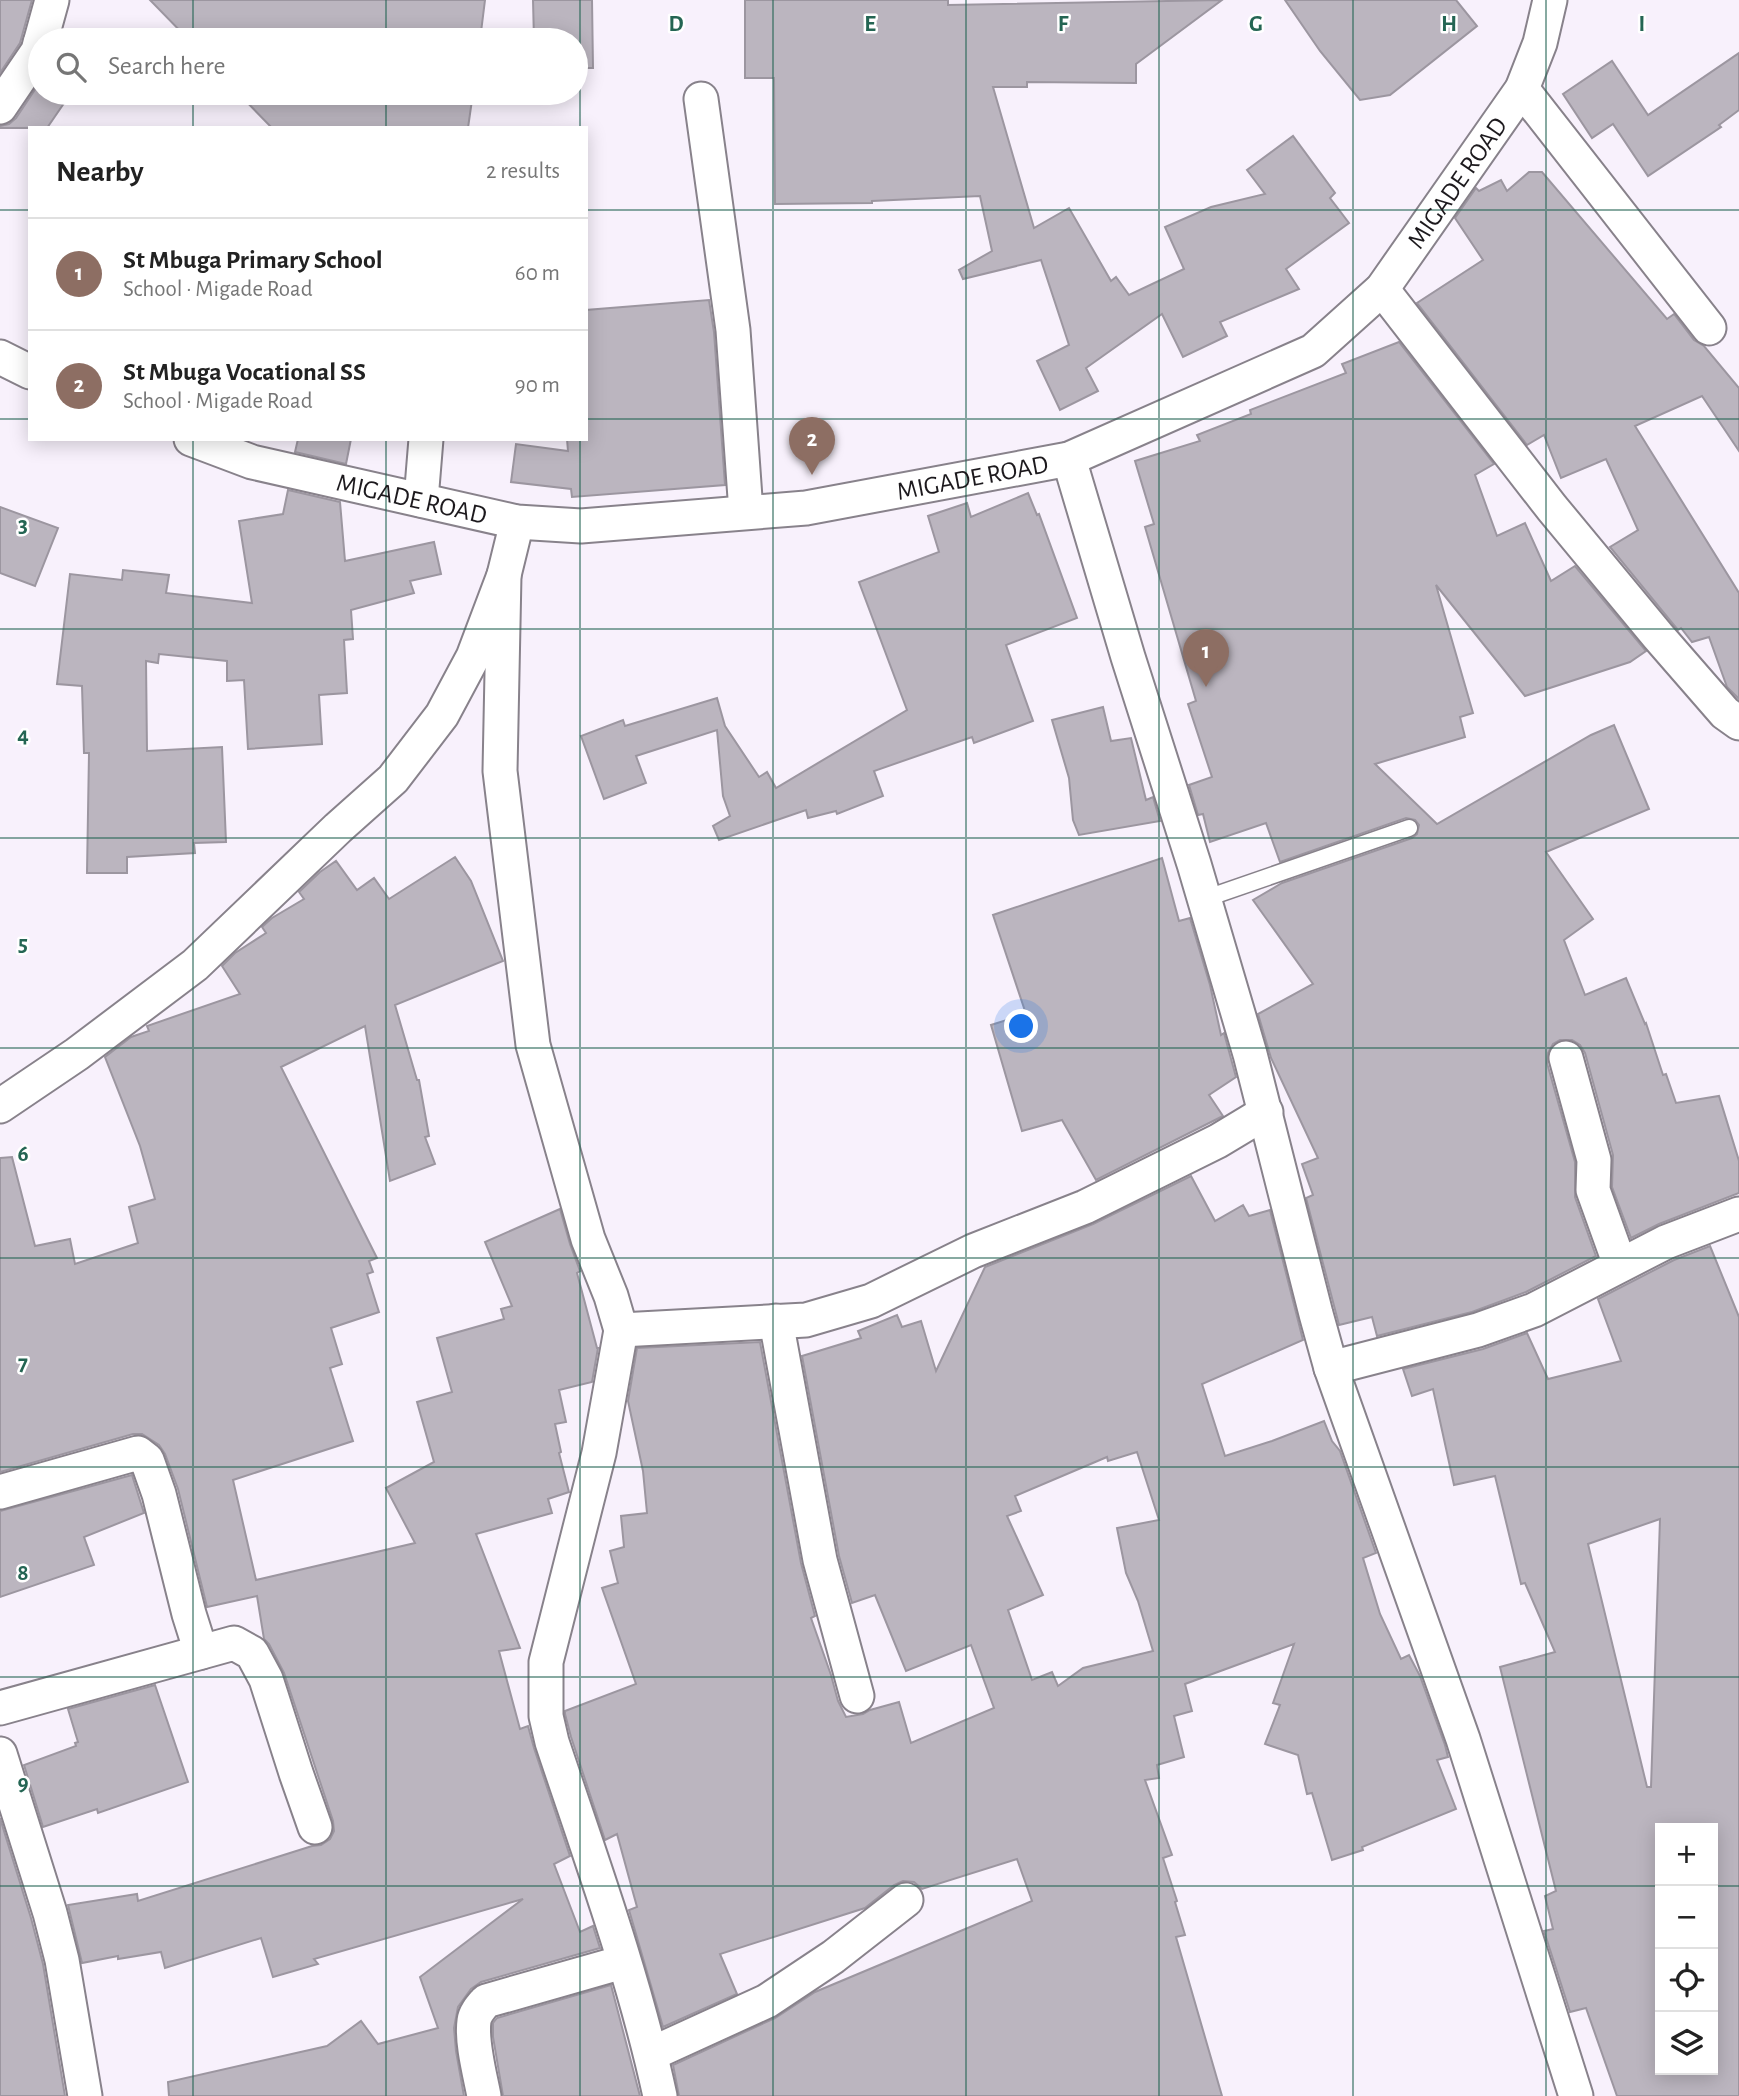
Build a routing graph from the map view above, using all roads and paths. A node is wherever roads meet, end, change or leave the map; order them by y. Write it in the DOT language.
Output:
graph roads {
  1 [pos="52,0"];
  2 [pos="1550,0"];
  3 [pos="45,28"];
  4 [pos="28,66"];
  5 [pos="1522,89"];
  6 [pos="701,99"];
  7 [pos="0,107"];
  8 [pos="1382,289"];
  9 [pos="1709,328"];
  10 [pos="0,357"];
  11 [pos="28,371"];
  12 [pos="196,441"];
  13 [pos="426,441"];
  14 [pos="1069,459"];
  15 [pos="421,500"];
  16 [pos="746,512"];
  17 [pos="517,522"];
  18 [pos="504,575"];
  19 [pos="1739,723"];
  20 [pos="1409,828"];
  21 [pos="1203,899"];
  22 [pos="1566,1058"];
  23 [pos="0,1106"];
  24 [pos="1266,1112"];
  25 [pos="1739,1214"];
  26 [pos="1620,1265"];
  27 [pos="776,1321"];
  28 [pos="621,1330"];
  29 [pos="1331,1368"];
  30 [pos="0,1492"];
  31 [pos="201,1652"];
  32 [pos="857,1696"];
  33 [pos="0,1708"];
  34 [pos="0,1754"];
  35 [pos="315,1827"];
  36 [pos="906,1900"];
  37 [pos="624,1962"];
  38 [pos="651,2054"];
  39 [pos="85,2096"];
  40 [pos="484,2096"];
  41 [pos="660,2096"];
  42 [pos="1576,2096"];
  1 -- 3 [label="street"];
  2 -- 5 [label="street, MIGADE ROAD"];
  4 -- 7 [label="street"];
  5 -- 8 [label="street, MIGADE ROAD"];
  5 -- 9 [label="street"];
  6 -- 16 [label="street"];
  8 -- 14 [label="street, MIGADE ROAD"];
  8 -- 19 [label="street"];
  10 -- 11 [label="street"];
  12 -- 15 [label="street, MIGADE ROAD"];
  13 -- 15 [label="street"];
  14 -- 16 [label="street, MIGADE ROAD"];
  14 -- 21 [label="street"];
  15 -- 17 [label="street, MIGADE ROAD"];
  16 -- 17 [label="street, MIGADE ROAD"];
  17 -- 18 [label="street"];
  18 -- 23 [label="street"];
  18 -- 28 [label="street"];
  20 -- 21 [label="lane"];
  21 -- 24 [label="street"];
  22 -- 26 [label="street"];
  24 -- 27 [label="street"];
  24 -- 29 [label="street"];
  25 -- 26 [label="street"];
  26 -- 29 [label="street"];
  27 -- 28 [label="street"];
  27 -- 32 [label="street"];
  28 -- 37 [label="street"];
  29 -- 42 [label="street"];
  30 -- 31 [label="street"];
  31 -- 33 [label="street"];
  31 -- 35 [label="street"];
  34 -- 39 [label="street"];
  36 -- 38 [label="street"];
  37 -- 38 [label="street"];
  37 -- 40 [label="street"];
  38 -- 41 [label="street"];
}
